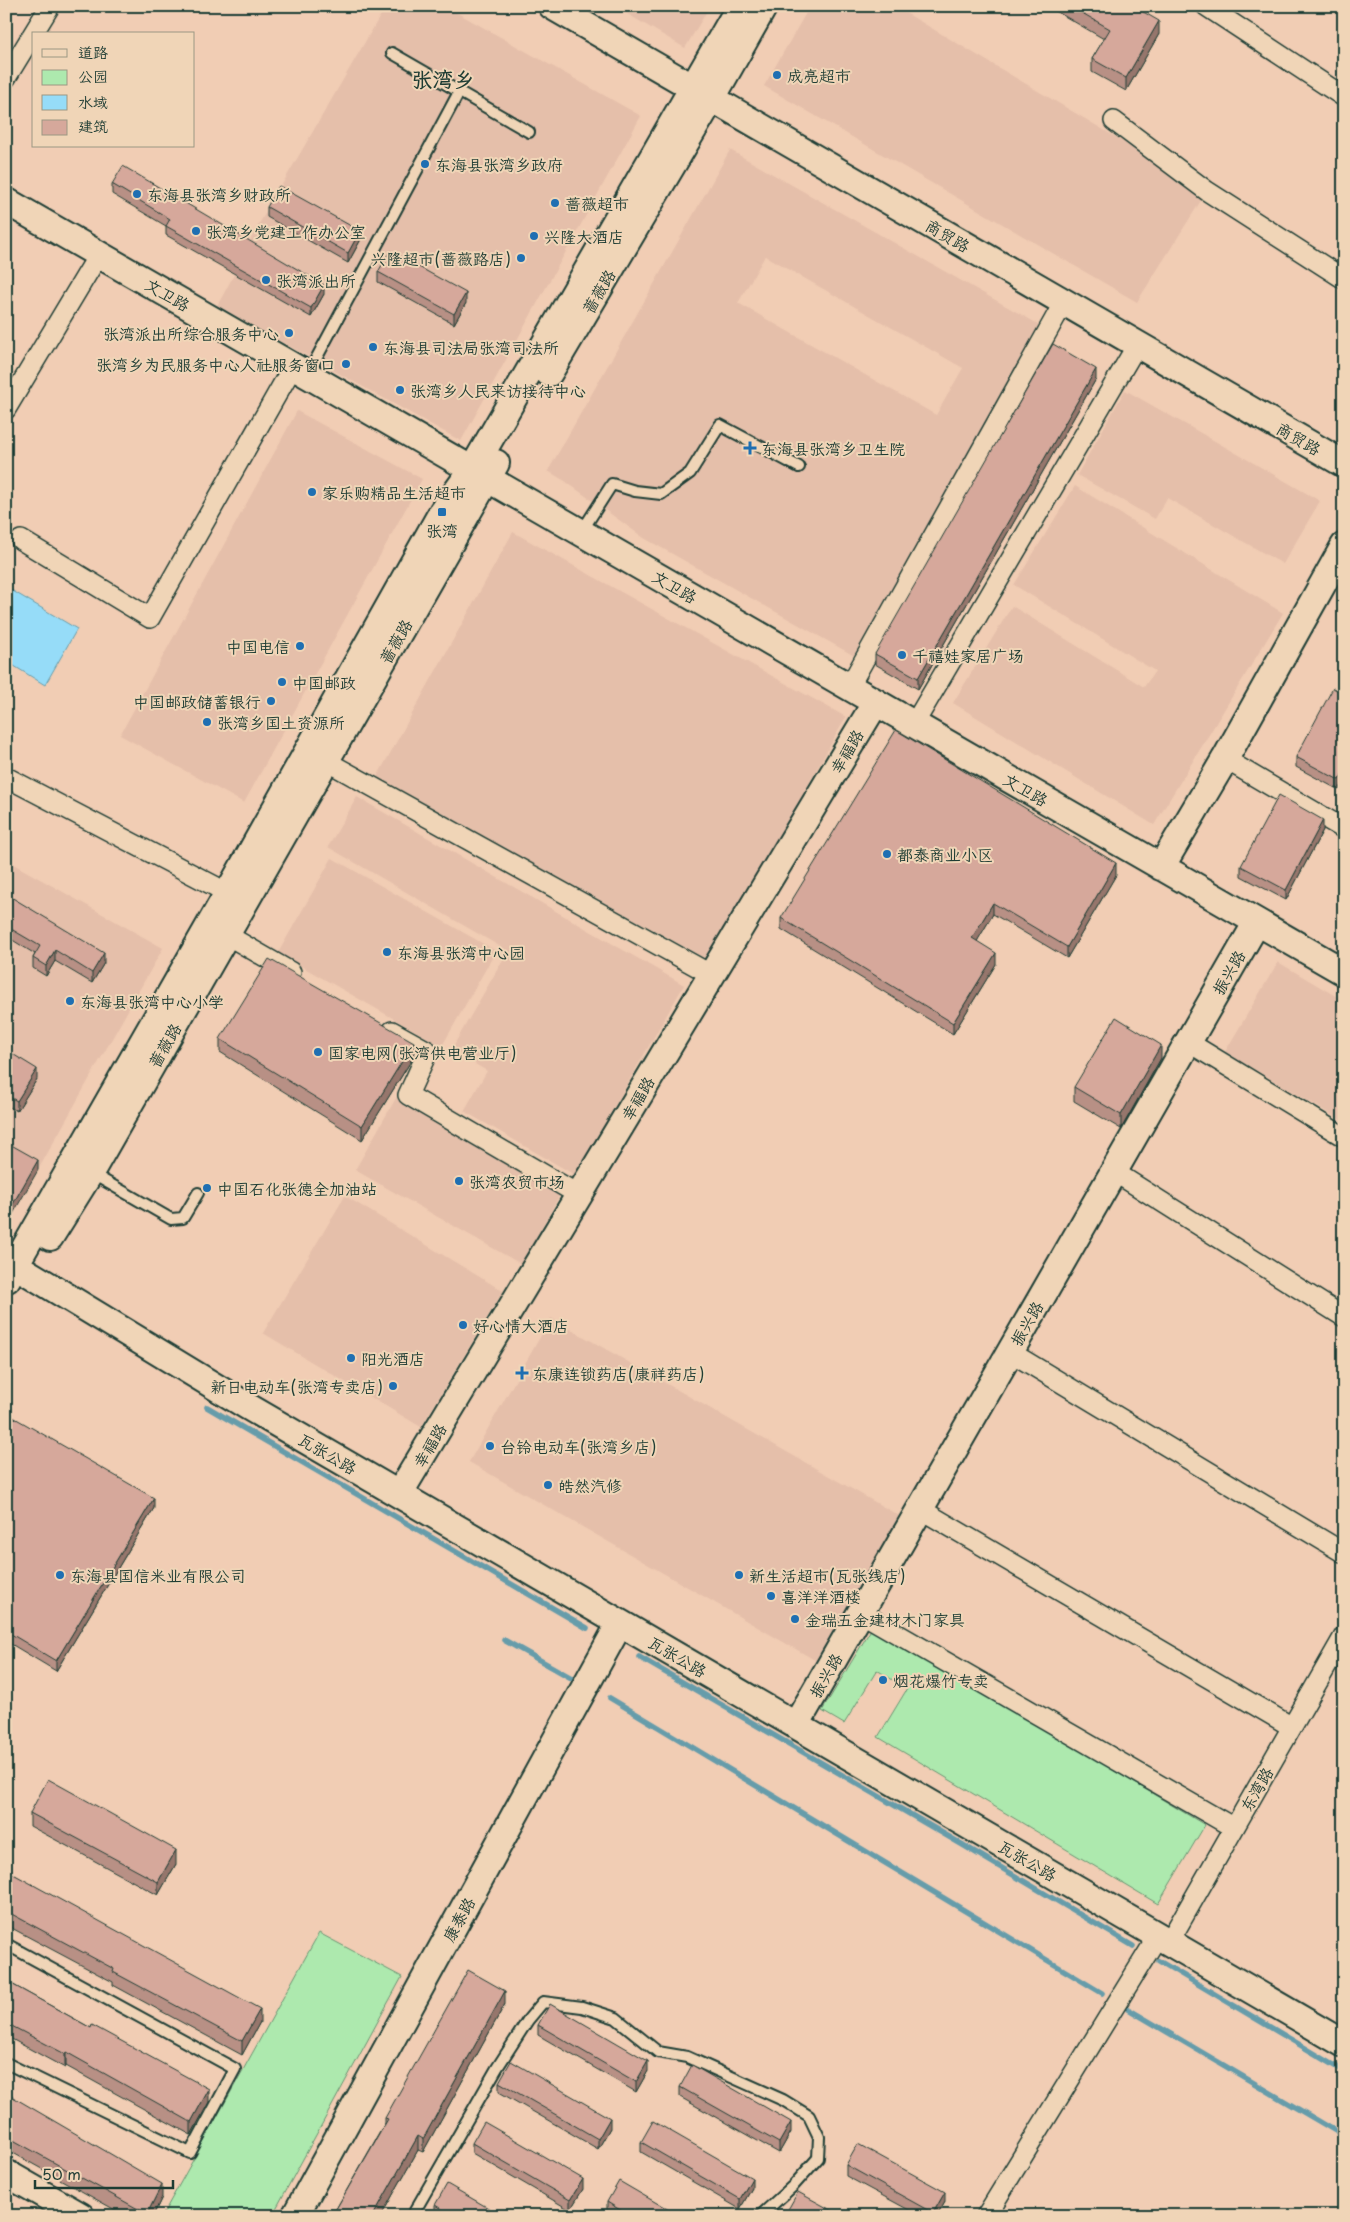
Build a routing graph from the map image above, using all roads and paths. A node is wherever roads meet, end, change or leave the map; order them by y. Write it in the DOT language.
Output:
graph roads {
  1 [pos="50,6"];
  2 [pos="552,6"];
  3 [pos="740,6"];
  4 [pos="764,6"];
  5 [pos="1206,6"];
  6 [pos="34,32"];
  7 [pos="32,35"];
  8 [pos="392,53"];
  9 [pos="6,78"];
  10 [pos="459,92"];
  11 [pos="703,93"];
  12 [pos="1344,97"];
  13 [pos="1114,121"];
  14 [pos="530,132"];
  15 [pos="6,201"];
  16 [pos="99,254"];
  17 [pos="1344,279"];
  18 [pos="1064,302"];
  19 [pos="1137,344"];
  20 [pos="300,370"];
  21 [pos="6,409"];
  22 [pos="1344,464"];
  23 [pos="799,467"];
  24 [pos="480,474"];
  25 [pos="581,532"];
  26 [pos="21,540"];
  27 [pos="1344,546"];
  28 [pos="849,687"];
  29 [pos="876,702"];
  30 [pos="914,724"];
  31 [pos="1225,759"];
  32 [pos="326,762"];
  33 [pos="6,777"];
  34 [pos="1344,829"];
  35 [pos="1162,867"];
  36 [pos="228,893"];
  37 [pos="1256,922"];
  38 [pos="227,935"];
  39 [pos="1344,972"];
  40 [pos="712,975"];
  41 [pos="302,978"];
  42 [pos="378,1022"];
  43 [pos="1188,1042"];
  44 [pos="1344,1137"];
  45 [pos="1114,1171"];
  46 [pos="90,1173"];
  47 [pos="198,1193"];
  48 [pos="579,1194"];
  49 [pos="10,1272"];
  50 [pos="1344,1317"];
  51 [pos="1010,1352"];
  52 [pos="399,1494"];
  53 [pos="920,1509"];
  54 [pos="1344,1553"];
  55 [pos="861,1613"];
  56 [pos="620,1623"];
  57 [pos="1344,1636"];
  58 [pos="796,1725"];
  59 [pos="1292,1727"];
  60 [pos="1234,1828"];
  61 [pos="1163,1939"];
  62 [pos="6,1944"];
  63 [pos="1344,2044"];
  64 [pos="6,2063"];
  65 [pos="6,2173"];
  66 [pos="81,2216"];
  67 [pos="295,2216"];
  68 [pos="412,2216"];
  69 [pos="760,2216"];
  70 [pos="986,2216"];
  1 -- 6 [label="street"];
  2 -- 11 [label="street, 商贸路"];
  3 -- 11 [label="street, 蔷薇路"];
  4 -- 11 [label="street, 蔷薇路"];
  5 -- 12 [label="street"];
  7 -- 9 [label="street"];
  8 -- 10 [label="lane"];
  10 -- 14 [label="lane"];
  10 -- 20 [label="lane"];
  11 -- 18 [label="street, 商贸路"];
  11 -- 24 [label="street, 蔷薇路"];
  13 -- 17 [label="street"];
  15 -- 16 [label="street, 文卫路"];
  16 -- 20 [label="street, 文卫路"];
  16 -- 21 [label="street"];
  18 -- 19 [label="street, 商贸路"];
  18 -- 28 [label="street"];
  19 -- 22 [label="street, 商贸路"];
  19 -- 30 [label="street"];
  20 -- 24 [label="street, 文卫路"];
  20 -- 26 [label="street"];
  23 -- 25 [label="lane"];
  24 -- 25 [label="street, 文卫路"];
  24 -- 32 [label="street, 蔷薇路"];
  24 -- 36 [label="street, 蔷薇路"];
  25 -- 28 [label="street, 文卫路"];
  27 -- 31 [label="street"];
  28 -- 29 [label="street, 文卫路"];
  29 -- 30 [label="street, 文卫路"];
  29 -- 40 [label="street, 幸福路"];
  30 -- 35 [label="street, 文卫路"];
  31 -- 34 [label="street"];
  31 -- 35 [label="street"];
  32 -- 38 [label="street, 蔷薇路"];
  32 -- 40 [label="street"];
  33 -- 36 [label="street"];
  35 -- 37 [label="street, 文卫路"];
  36 -- 49 [label="street, 蔷薇路"];
  37 -- 39 [label="street, 文卫路"];
  37 -- 43 [label="street, 振兴路"];
  38 -- 41 [label="street"];
  38 -- 46 [label="street, 蔷薇路"];
  40 -- 48 [label="street, 幸福路"];
  42 -- 48 [label="street"];
  43 -- 44 [label="street"];
  43 -- 45 [label="street, 振兴路"];
  45 -- 50 [label="street"];
  45 -- 51 [label="street, 振兴路"];
  46 -- 47 [label="lane"];
  46 -- 49 [label="street, 蔷薇路"];
  48 -- 52 [label="street, 幸福路"];
  49 -- 52 [label="street, 瓦张公路"];
  51 -- 53 [label="street, 振兴路"];
  51 -- 54 [label="street"];
  52 -- 56 [label="street, 瓦张公路"];
  53 -- 55 [label="street, 振兴路"];
  53 -- 59 [label="street"];
  55 -- 58 [label="street, 振兴路"];
  55 -- 60 [label="street"];
  56 -- 58 [label="street, 瓦张公路"];
  56 -- 67 [label="street, 康泰路"];
  57 -- 59 [label="street, 东湾路"];
  58 -- 61 [label="street, 瓦张公路"];
  59 -- 60 [label="street, 东湾路"];
  60 -- 61 [label="street, 东湾路"];
  61 -- 63 [label="street, 瓦张公路"];
  61 -- 70 [label="street, 东湾路"];
  62 -- 64 [label="lane"];
  65 -- 66 [label="street"];
  68 -- 69 [label="lane"];
}
